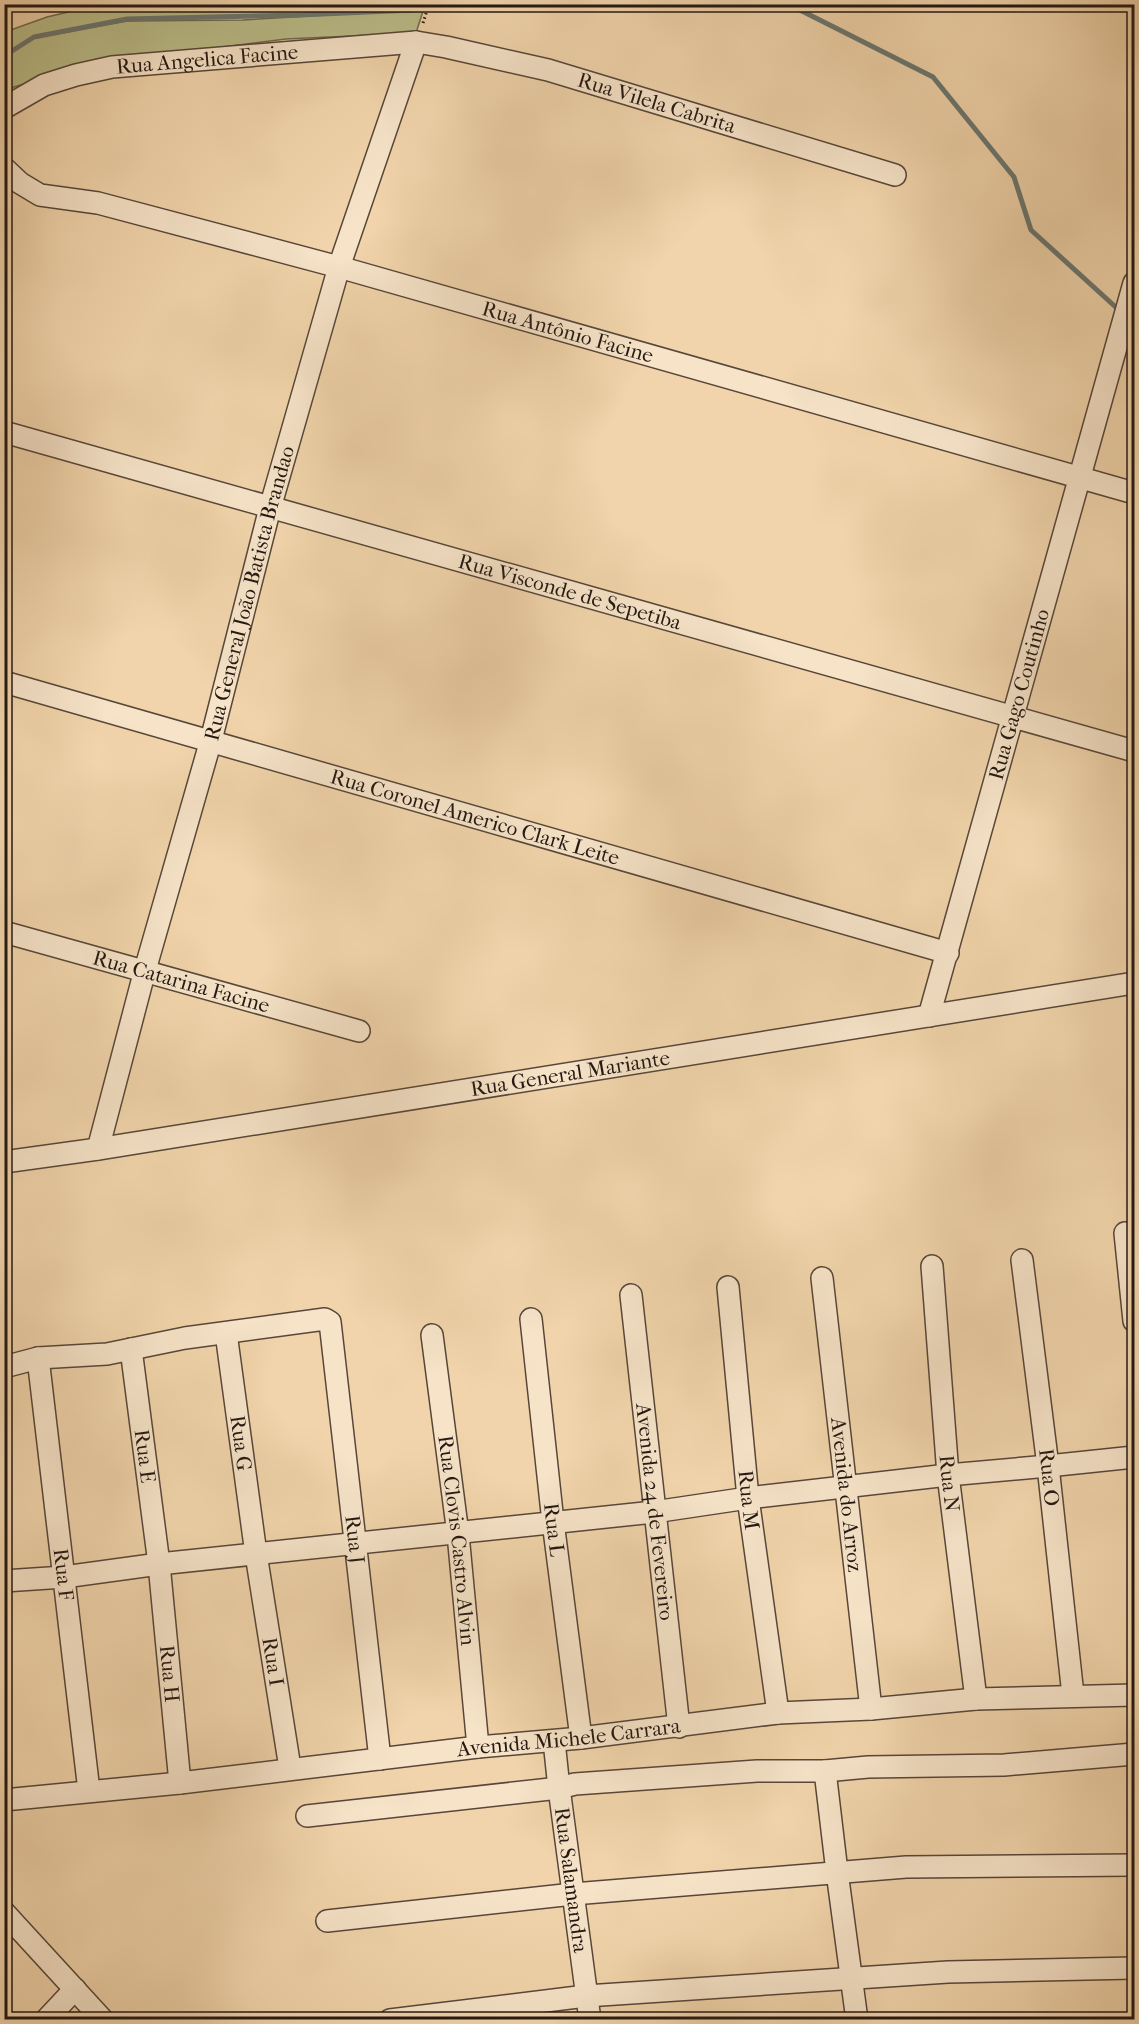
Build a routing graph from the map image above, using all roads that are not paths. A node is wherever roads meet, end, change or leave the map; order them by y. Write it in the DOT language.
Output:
graph roads {
  1 [pos="419,35"];
  2 [pos="4,108"];
  3 [pos="4,168"];
  4 [pos="895,176"];
  5 [pos="339,267"];
  6 [pos="1134,283"];
  7 [pos="4,432"];
  8 [pos="1078,479"];
  9 [pos="1134,493"];
  10 [pos="270,508"];
  11 [pos="4,682"];
  12 [pos="1013,716"];
  13 [pos="211,740"];
  14 [pos="1134,751"];
  15 [pos="4,932"];
  16 [pos="948,953"];
  17 [pos="145,970"];
  18 [pos="1134,983"];
  19 [pos="929,1016"];
  20 [pos="359,1031"];
  21 [pos="98,1149"];
  22 [pos="4,1162"];
  23 [pos="1125,1233"];
  24 [pos="1022,1260"];
  25 [pos="932,1266"];
  26 [pos="822,1278"];
  27 [pos="728,1287"];
  28 [pos="631,1295"];
  29 [pos="531,1319"];
  30 [pos="1134,1321"];
  31 [pos="226,1333"];
  32 [pos="432,1335"];
  33 [pos="131,1349"];
  34 [pos="38,1358"];
  35 [pos="4,1367"];
  36 [pos="1134,1456"];
  37 [pos="1048,1466"];
  38 [pos="948,1475"];
  39 [pos="845,1487"];
  40 [pos="748,1498"];
  41 [pos="654,1512"];
  42 [pos="553,1522"];
  43 [pos="458,1534"];
  44 [pos="355,1544"];
  45 [pos="256,1554"];
  46 [pos="159,1564"];
  47 [pos="64,1577"];
  48 [pos="4,1581"];
  49 [pos="1073,1695"];
  50 [pos="1134,1695"];
  51 [pos="976,1699"];
  52 [pos="871,1709"];
  53 [pos="778,1713"];
  54 [pos="679,1727"];
  55 [pos="581,1738"];
  56 [pos="554,1741"];
  57 [pos="478,1746"];
  58 [pos="1134,1754"];
  59 [pos="380,1759"];
  60 [pos="290,1768"];
  61 [pos="825,1771"];
  62 [pos="180,1783"];
  63 [pos="559,1788"];
  64 [pos="89,1791"];
  65 [pos="4,1800"];
  66 [pos="308,1816"];
  67 [pos="1134,1865"];
  68 [pos="837,1872"];
  69 [pos="573,1894"];
  70 [pos="7,1918"];
  71 [pos="327,1922"];
  72 [pos="1134,1968"];
  73 [pos="852,1978"];
  74 [pos="75,1989"];
  75 [pos="586,1995"];
  76 [pos="46,2019"];
  77 [pos="103,2019"];
  78 [pos="390,2019"];
  79 [pos="590,2019"];
  80 [pos="857,2019"];
  1 -- 2 [label="street, Rua Angelica Facine"];
  1 -- 4 [label="street, Rua Vilela Cabrita"];
  1 -- 5 [label="street, Rua General João Batista Brandao"];
  3 -- 5 [label="street, Rua Antônio Facine"];
  5 -- 8 [label="street, Rua Antônio Facine"];
  5 -- 10 [label="street, Rua General João Batista Brandao"];
  6 -- 8 [label="street, Rua Gago Coutinho"];
  7 -- 10 [label="street, Rua Visconde de Sepetiba"];
  8 -- 9 [label="street, Rua Antônio Facine"];
  8 -- 12 [label="street, Rua Gago Coutinho"];
  10 -- 12 [label="street, Rua Visconde de Sepetiba"];
  10 -- 13 [label="street, Rua General João Batista Brandao"];
  11 -- 13 [label="street, Rua Coronel Americo Clark Leite"];
  12 -- 14 [label="street, Rua Visconde de Sepetiba"];
  12 -- 16 [label="street, Rua Gago Coutinho"];
  13 -- 16 [label="street, Rua Coronel Americo Clark Leite"];
  13 -- 17 [label="street, Rua General João Batista Brandao"];
  15 -- 17 [label="street, Rua Catarina Facine"];
  16 -- 19 [label="street, Rua Gago Coutinho"];
  17 -- 20 [label="street, Rua Catarina Facine"];
  17 -- 21 [label="street, Rua General João Batista Brandao"];
  18 -- 19 [label="street, Rua General Mariante"];
  19 -- 21 [label="street, Rua General Mariante"];
  21 -- 22 [label="street, Rua General Mariante"];
  23 -- 30 [label="street"];
  24 -- 37 [label="street, Rua O"];
  25 -- 38 [label="street, Rua N"];
  26 -- 39 [label="street, Avenida do Arroz"];
  27 -- 40 [label="street, Rua M"];
  28 -- 41 [label="street, Avenida 24 de Fevereiro"];
  29 -- 42 [label="street, Rua L"];
  31 -- 33 [label="street"];
  31 -- 44 [label="street, Rua J"];
  31 -- 45 [label="street, Rua G"];
  32 -- 43 [label="street, Rua Clovis Castro Alvin"];
  33 -- 34 [label="street"];
  33 -- 46 [label="street, Rua E"];
  34 -- 35 [label="street"];
  34 -- 47 [label="street, Rua F"];
  36 -- 37 [label="street"];
  37 -- 38 [label="street"];
  37 -- 49 [label="street, Rua O"];
  38 -- 39 [label="street"];
  38 -- 51 [label="street, Rua N"];
  39 -- 40 [label="street"];
  39 -- 52 [label="street, Avenida do Arroz"];
  40 -- 41 [label="street"];
  40 -- 53 [label="street, Rua M"];
  41 -- 42 [label="street"];
  41 -- 54 [label="street, Avenida 24 de Fevereiro"];
  42 -- 43 [label="street"];
  42 -- 55 [label="street, Rua L"];
  43 -- 44 [label="street"];
  43 -- 57 [label="street, Rua Clovis Castro Alvin"];
  44 -- 45 [label="street"];
  44 -- 59 [label="street, Rua J"];
  45 -- 46 [label="street"];
  45 -- 60 [label="street, Rua I"];
  46 -- 47 [label="street"];
  46 -- 62 [label="street, Rua H"];
  47 -- 48 [label="street"];
  47 -- 64 [label="street, Rua F"];
  49 -- 50 [label="street, Avenida Michele Carrara"];
  49 -- 51 [label="street, Avenida Michele Carrara"];
  51 -- 52 [label="street, Avenida Michele Carrara"];
  52 -- 53 [label="street, Avenida Michele Carrara"];
  53 -- 54 [label="street, Avenida Michele Carrara"];
  54 -- 55 [label="street, Avenida Michele Carrara"];
  55 -- 56 [label="street, Avenida Michele Carrara"];
  56 -- 57 [label="street, Avenida Michele Carrara"];
  56 -- 63 [label="street, Rua Salamandra"];
  57 -- 59 [label="street, Avenida Michele Carrara"];
  58 -- 61 [label="street"];
  59 -- 60 [label="street, Avenida Michele Carrara"];
  60 -- 62 [label="street, Avenida Michele Carrara"];
  61 -- 63 [label="street"];
  61 -- 68 [label="street"];
  62 -- 64 [label="street, Avenida Michele Carrara"];
  63 -- 66 [label="street"];
  63 -- 69 [label="street, Rua Salamandra"];
  64 -- 65 [label="street, Avenida Michele Carrara"];
  67 -- 68 [label="street"];
  68 -- 69 [label="street"];
  68 -- 73 [label="street"];
  69 -- 71 [label="street"];
  69 -- 75 [label="street, Rua Salamandra"];
  70 -- 74 [label="street"];
  72 -- 73 [label="street"];
  73 -- 75 [label="street"];
  73 -- 80 [label="street"];
  74 -- 76 [label="street"];
  74 -- 77 [label="street"];
  75 -- 78 [label="street"];
  75 -- 79 [label="street, Rua Salamandra"];
}
